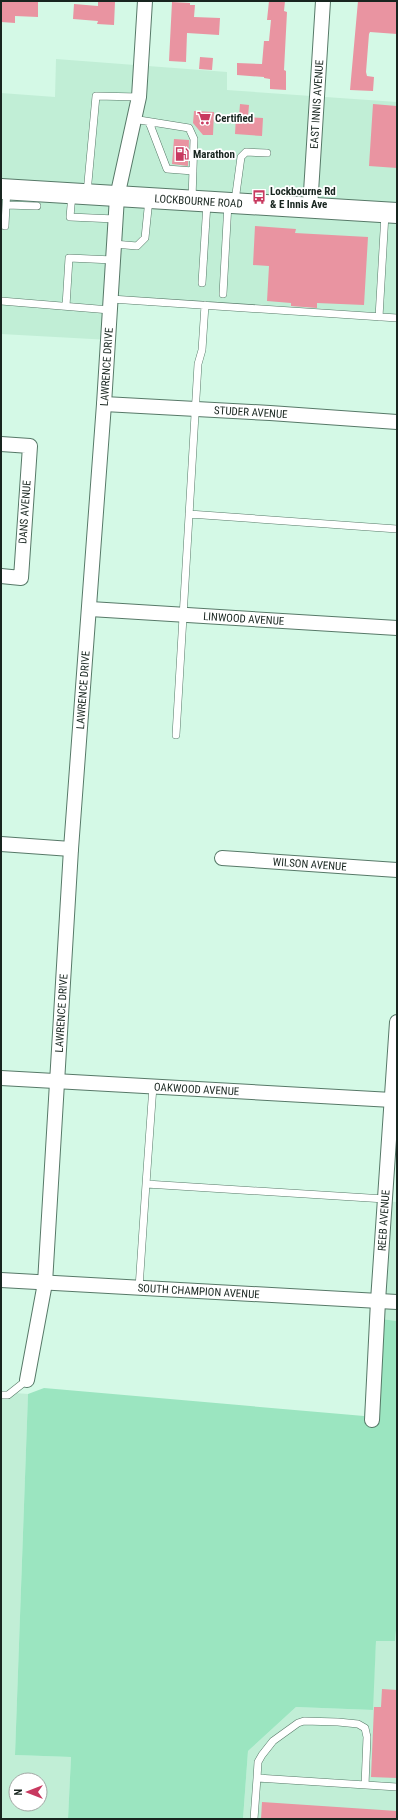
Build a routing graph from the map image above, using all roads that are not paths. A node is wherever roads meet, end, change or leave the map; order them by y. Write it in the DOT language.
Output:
graph roads {
  1 [pos="145,1"];
  2 [pos="323,1"];
  3 [pos="139,97"];
  4 [pos="133,119"];
  5 [pos="149,122"];
  6 [pos="267,153"];
  7 [pos="193,171"];
  8 [pos="5,194"];
  9 [pos="79,194"];
  10 [pos="117,197"];
  11 [pos="149,198"];
  12 [pos="199,201"];
  13 [pos="232,203"];
  14 [pos="36,206"];
  15 [pos="310,208"];
  16 [pos="391,213"];
  17 [pos="115,219"];
  18 [pos="5,226"];
  19 [pos="114,244"];
  20 [pos="113,260"];
  21 [pos="202,283"];
  22 [pos="223,294"];
  23 [pos="1,300"];
  24 [pos="110,304"];
  25 [pos="205,305"];
  26 [pos="66,306"];
  27 [pos="379,317"];
  28 [pos="397,318"];
  29 [pos="104,404"];
  30 [pos="196,409"];
  31 [pos="397,422"];
  32 [pos="1,444"];
  33 [pos="189,514"];
  34 [pos="397,529"];
  35 [pos="1,576"];
  36 [pos="90,609"];
  37 [pos="183,615"];
  38 [pos="397,628"];
  39 [pos="176,735"];
  40 [pos="1,844"];
  41 [pos="71,849"];
  42 [pos="222,858"];
  43 [pos="397,870"];
  44 [pos="397,1022"];
  45 [pos="1,1078"];
  46 [pos="57,1080"];
  47 [pos="153,1086"];
  48 [pos="392,1100"];
  49 [pos="146,1184"];
  50 [pos="385,1199"];
  51 [pos="1,1280"];
  52 [pos="45,1283"];
  53 [pos="139,1288"];
  54 [pos="378,1301"];
  55 [pos="397,1302"];
  56 [pos="27,1380"];
  57 [pos="1,1395"];
  58 [pos="372,1420"];
  59 [pos="257,1778"];
  60 [pos="365,1785"];
  61 [pos="397,1787"];
  62 [pos="254,1819"];
  1 -- 3 [label="street, LAWRENCE DRIVE"];
  2 -- 15 [label="street, EAST INNIS AVENUE"];
  3 -- 4 [label="street, LAWRENCE DRIVE"];
  3 -- 9 [label="lane"];
  4 -- 5 [label="lane"];
  4 -- 10 [label="street, LAWRENCE DRIVE"];
  5 -- 7 [label="lane"];
  5 -- 7 [label="lane"];
  6 -- 13 [label="lane"];
  7 -- 12 [label="lane"];
  8 -- 9 [label="main road, LOCKBOURNE ROAD"];
  8 -- 14 [label="lane"];
  8 -- 18 [label="lane"];
  9 -- 10 [label="main road, LOCKBOURNE ROAD"];
  9 -- 17 [label="lane"];
  10 -- 11 [label="main road, LOCKBOURNE ROAD"];
  10 -- 17 [label="street, LAWRENCE DRIVE"];
  11 -- 12 [label="main road, LOCKBOURNE ROAD"];
  11 -- 19 [label="lane"];
  12 -- 13 [label="main road, LOCKBOURNE ROAD"];
  12 -- 21 [label="lane"];
  13 -- 15 [label="main road, LOCKBOURNE ROAD"];
  13 -- 22 [label="lane"];
  15 -- 16 [label="main road, LOCKBOURNE ROAD"];
  16 -- 27 [label="lane"];
  17 -- 19 [label="street, LAWRENCE DRIVE"];
  19 -- 20 [label="street, LAWRENCE DRIVE"];
  20 -- 24 [label="street, LAWRENCE DRIVE"];
  20 -- 26 [label="lane"];
  23 -- 26 [label="lane"];
  24 -- 25 [label="lane"];
  24 -- 26 [label="lane"];
  24 -- 29 [label="street, LAWRENCE DRIVE"];
  25 -- 27 [label="lane"];
  25 -- 30 [label="lane"];
  27 -- 28 [label="lane"];
  29 -- 30 [label="street, STUDER AVENUE"];
  29 -- 36 [label="street, LAWRENCE DRIVE"];
  30 -- 31 [label="street, STUDER AVENUE"];
  30 -- 33 [label="lane"];
  32 -- 35 [label="street, DANS AVENUE"];
  33 -- 34 [label="lane"];
  33 -- 37 [label="lane"];
  36 -- 37 [label="street, LINWOOD AVENUE"];
  36 -- 41 [label="street, LAWRENCE DRIVE"];
  37 -- 38 [label="street, LINWOOD AVENUE"];
  37 -- 39 [label="lane"];
  40 -- 41 [label="street"];
  41 -- 46 [label="street, LAWRENCE DRIVE"];
  42 -- 43 [label="street, WILSON AVENUE"];
  44 -- 48 [label="street, REEB AVENUE"];
  45 -- 46 [label="street, OAKWOOD AVENUE"];
  46 -- 47 [label="street, OAKWOOD AVENUE"];
  46 -- 52 [label="street, LAWRENCE DRIVE"];
  47 -- 48 [label="street, OAKWOOD AVENUE"];
  47 -- 49 [label="lane"];
  48 -- 50 [label="street, REEB AVENUE"];
  49 -- 50 [label="lane"];
  49 -- 53 [label="lane"];
  50 -- 54 [label="street, REEB AVENUE"];
  51 -- 52 [label="street, SOUTH CHAMPION AVENUE"];
  52 -- 53 [label="street, SOUTH CHAMPION AVENUE"];
  52 -- 56 [label="street, LAWRENCE DRIVE"];
  53 -- 54 [label="street, SOUTH CHAMPION AVENUE"];
  54 -- 55 [label="street, SOUTH CHAMPION AVENUE"];
  54 -- 58 [label="street, REEB AVENUE"];
  56 -- 57 [label="lane"];
  59 -- 60 [label="lane"];
  59 -- 60 [label="lane"];
  59 -- 62 [label="lane"];
  60 -- 61 [label="lane"];
}
